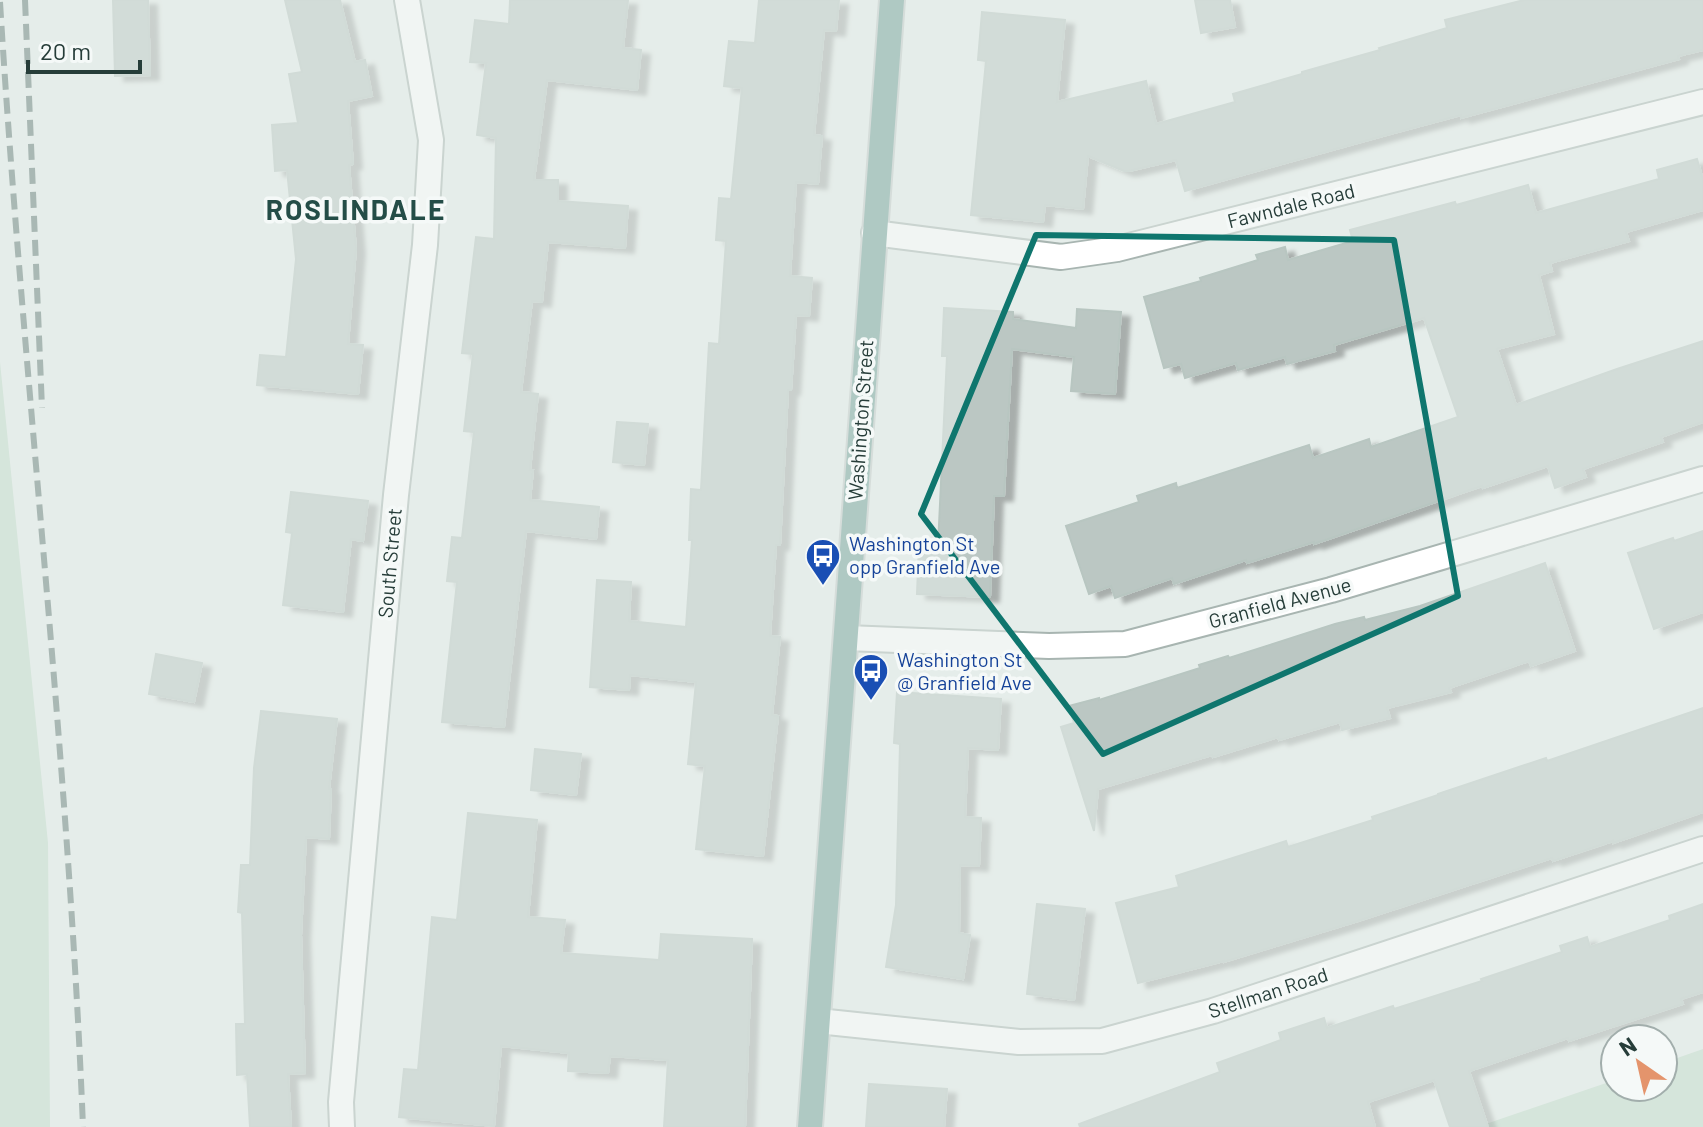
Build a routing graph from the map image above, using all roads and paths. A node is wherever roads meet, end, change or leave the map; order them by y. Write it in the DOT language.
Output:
graph roads {
  1 [pos="407,0"];
  2 [pos="892,0"];
  3 [pos="1703,102"];
  4 [pos="874,233"];
  5 [pos="1703,479"];
  6 [pos="846,638"];
  7 [pos="1703,849"];
  8 [pos="818,1021"];
  9 [pos="342,1127"];
  10 [pos="810,1127"];
  1 -- 9 [label="street, South Street"];
  2 -- 4 [label="main road, Washington Street"];
  3 -- 4 [label="street, Fawndale Road"];
  4 -- 6 [label="main road, Washington Street"];
  5 -- 6 [label="street, Granfield Avenue"];
  6 -- 8 [label="main road, Washington Street"];
  7 -- 8 [label="street, Stellman Road"];
  8 -- 10 [label="main road, Washington Street"];
}
